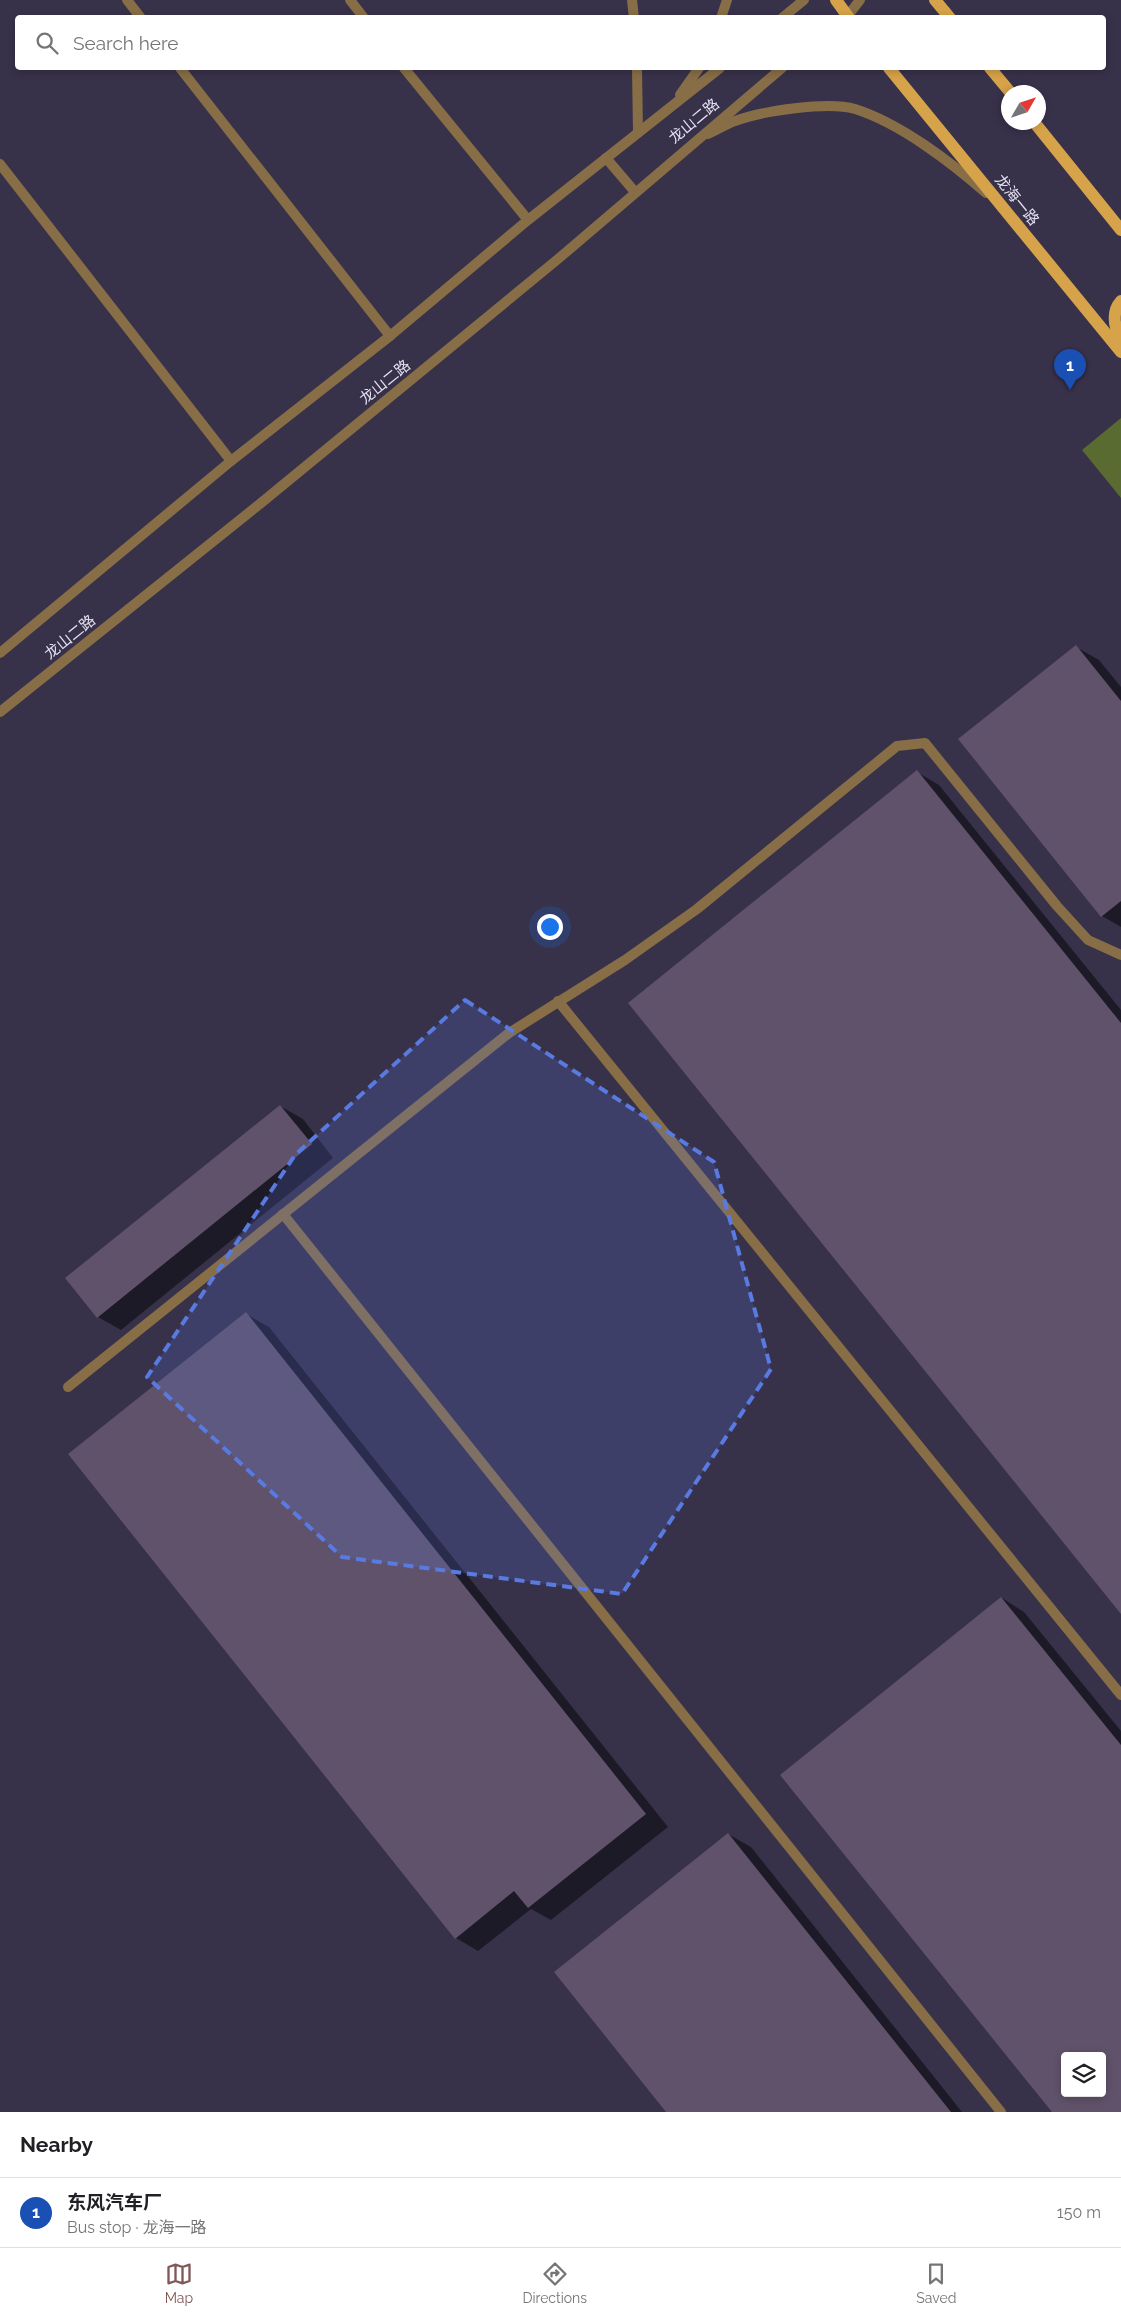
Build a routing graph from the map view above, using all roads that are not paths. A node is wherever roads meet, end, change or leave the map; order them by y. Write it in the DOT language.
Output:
graph roads {
  1 [pos="127,0"];
  2 [pos="350,0"];
  3 [pos="632,0"];
  4 [pos="727,0"];
  5 [pos="804,0"];
  6 [pos="836,0"];
  7 [pos="860,0"];
  8 [pos="936,0"];
  9 [pos="139,15"];
  10 [pos="362,15"];
  11 [pos="634,15"];
  12 [pos="722,15"];
  13 [pos="786,15"];
  14 [pos="847,15"];
  15 [pos="849,15"];
  16 [pos="948,15"];
  17 [pos="182,70"];
  18 [pos="406,70"];
  19 [pos="637,70"];
  20 [pos="698,70"];
  21 [pos="718,70"];
  22 [pos="780,70"];
  23 [pos="891,70"];
  24 [pos="992,70"];
  25 [pos="1004,85"];
  26 [pos="668,110"];
  27 [pos="1040,130"];
  28 [pos="638,133"];
  29 [pos="694,141"];
  30 [pos="606,158"];
  31 [pos="0,164"];
  32 [pos="635,192"];
  33 [pos="999,204"];
  34 [pos="528,220"];
  35 [pos="1121,230"];
  36 [pos="1121,301"];
  37 [pos="390,336"];
  38 [pos="1121,342"];
  39 [pos="1121,352"];
  40 [pos="231,461"];
  41 [pos="0,653"];
  42 [pos="0,712"];
  43 [pos="1121,955"];
  44 [pos="558,1001"];
  45 [pos="284,1214"];
  46 [pos="68,1387"];
  47 [pos="1121,1695"];
  48 [pos="1001,2112"];
  1 -- 9 [label="street"];
  2 -- 10 [label="street"];
  3 -- 11 [label="street"];
  4 -- 12 [label="street"];
  5 -- 13 [label="street"];
  6 -- 14 [label="main road"];
  7 -- 15 [label="street"];
  8 -- 16 [label="main road"];
  17 -- 37 [label="street"];
  18 -- 34 [label="street"];
  19 -- 28 [label="street"];
  20 -- 26 [label="street"];
  21 -- 26 [label="street, 龙山二路"];
  22 -- 29 [label="street, 龙山二路"];
  23 -- 33 [label="main road, 龙海一路"];
  24 -- 25 [label="main road"];
  26 -- 28 [label="street, 龙山二路"];
  27 -- 35 [label="main road"];
  28 -- 30 [label="street, 龙山二路"];
  29 -- 32 [label="street, 龙山二路"];
  29 -- 33 [label="street"];
  30 -- 32 [label="street"];
  30 -- 34 [label="street, 龙山二路"];
  31 -- 40 [label="street"];
  32 -- 42 [label="street, 龙山二路"];
  33 -- 39 [label="main road, 龙海一路"];
  34 -- 37 [label="street, 龙山二路"];
  36 -- 38 [label="main road"];
  37 -- 40 [label="street, 龙山二路"];
  40 -- 41 [label="street, 龙山二路"];
  43 -- 44 [label="street"];
  44 -- 45 [label="street"];
  44 -- 47 [label="street"];
  45 -- 46 [label="street"];
  45 -- 48 [label="street"];
}
